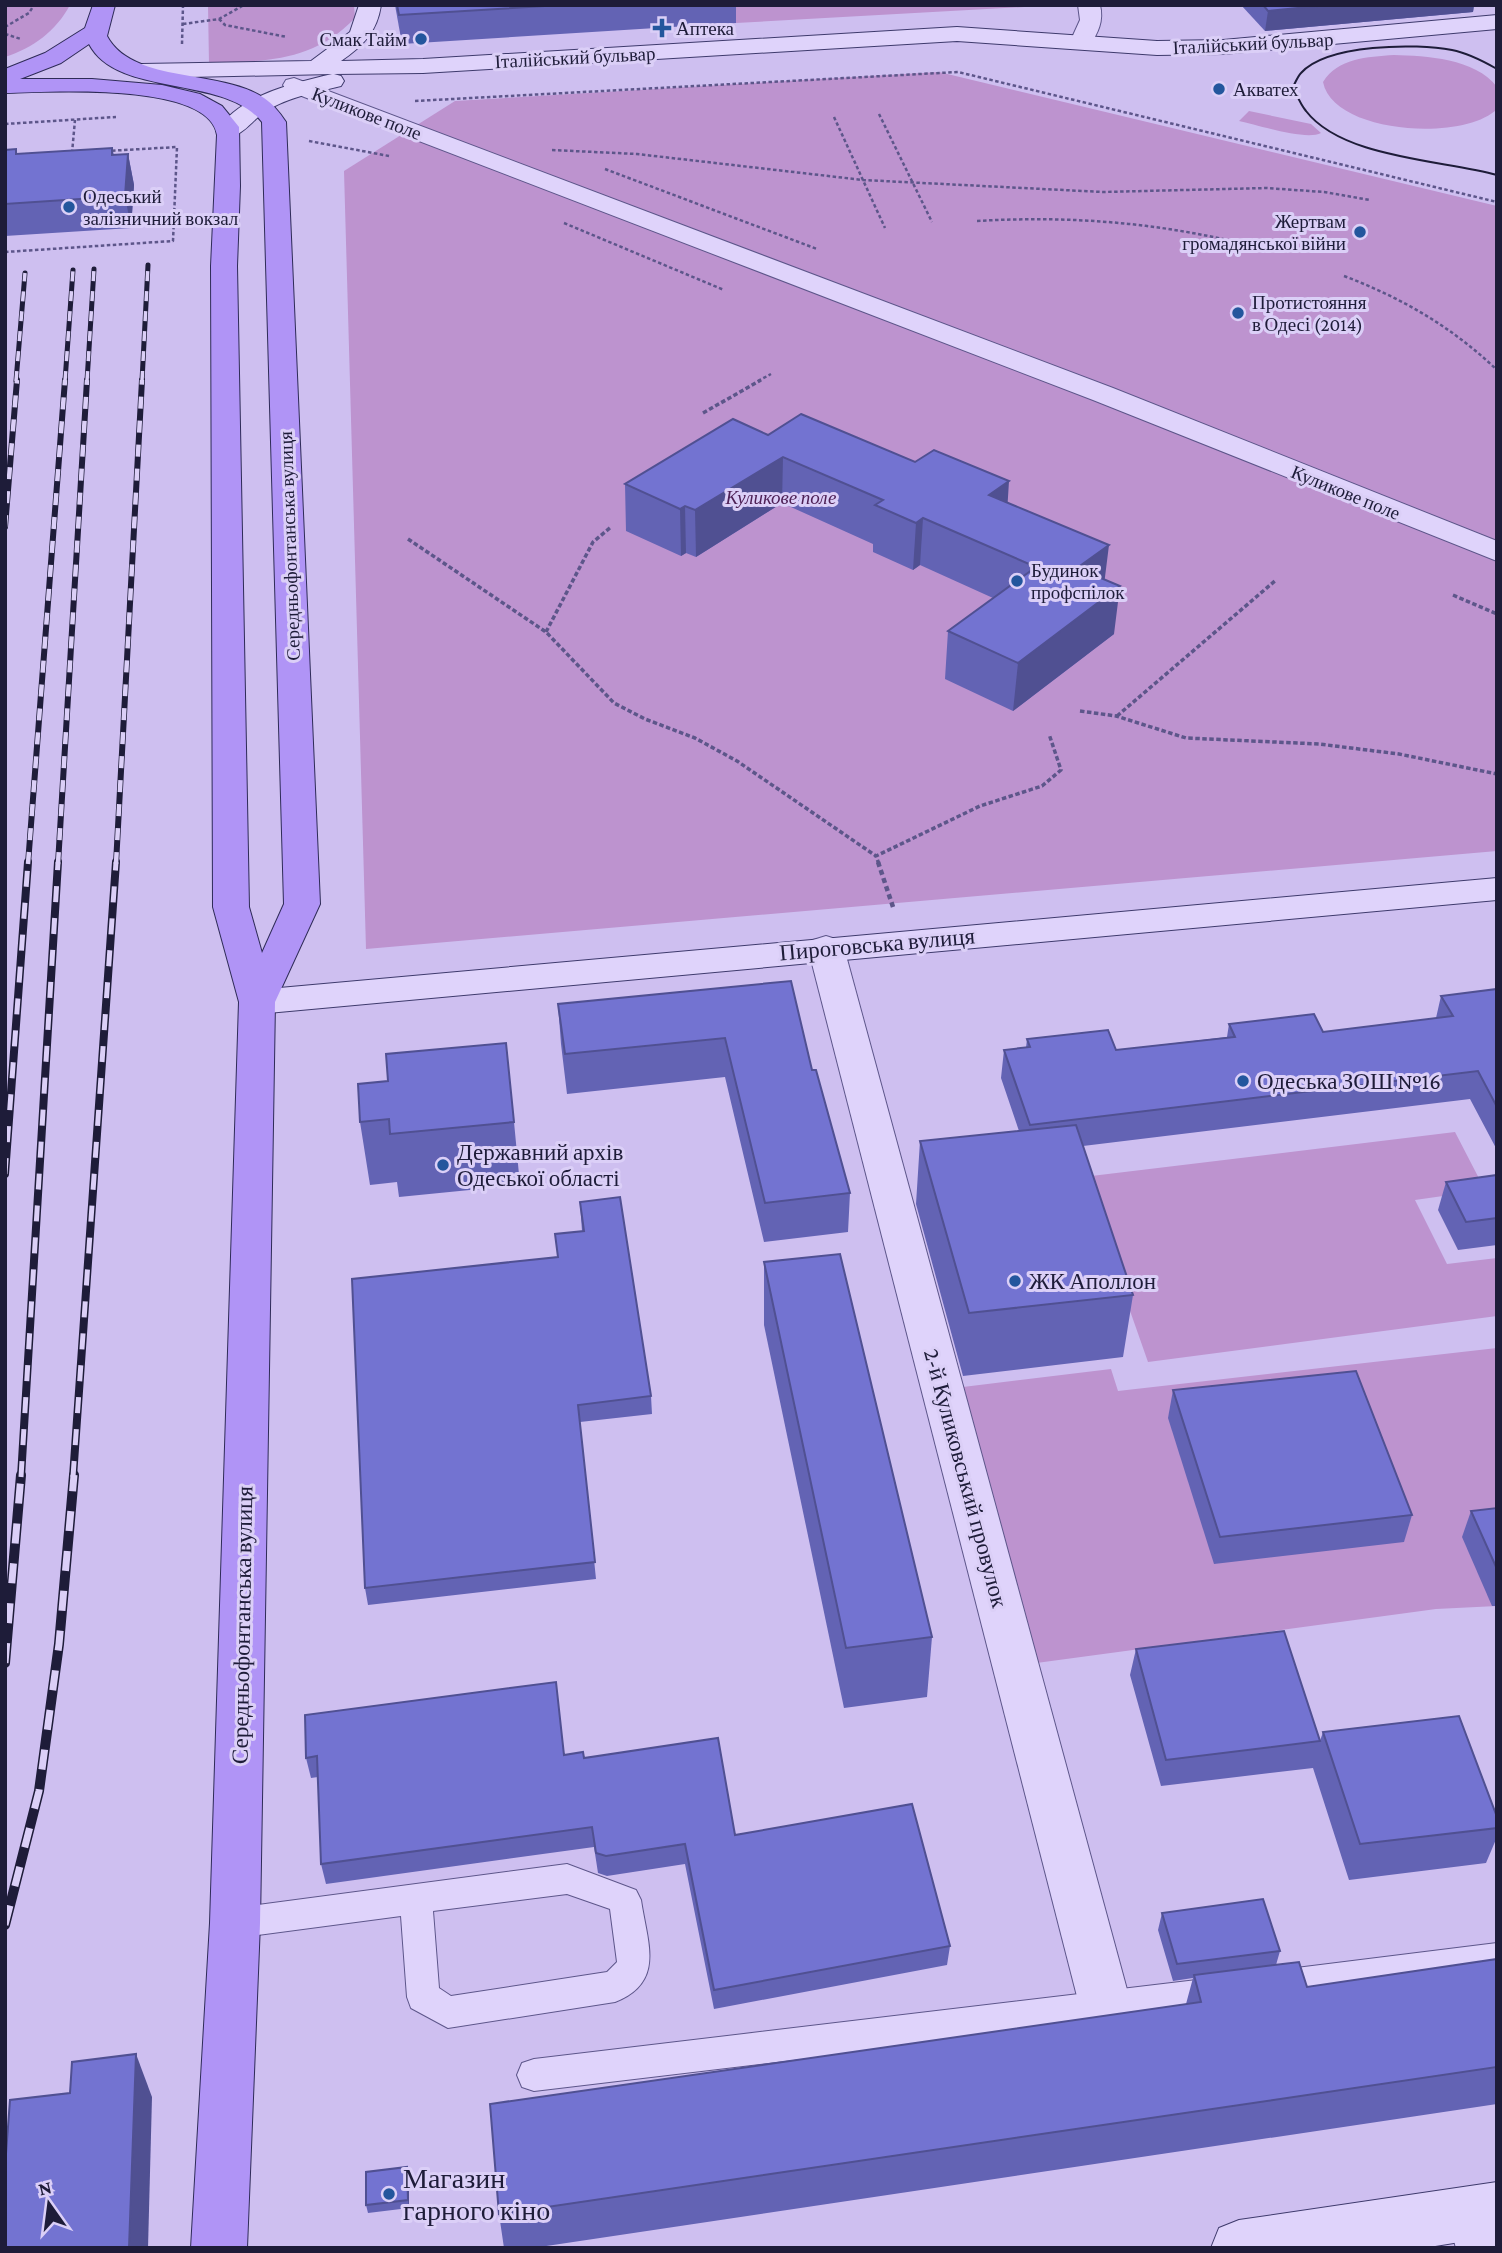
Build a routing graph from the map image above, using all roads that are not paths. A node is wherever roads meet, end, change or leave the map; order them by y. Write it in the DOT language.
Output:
graph roads {
  1 [pos="104,5"];
  2 [pos="1089,5"];
  3 [pos="370,15"];
  4 [pos="1497,22"];
  5 [pos="95,31"];
  6 [pos="1080,42"];
  7 [pos="142,71"];
  8 [pos="433,71"];
  9 [pos="5,77"];
  10 [pos="300,83"];
  11 [pos="5,86"];
  12 [pos="267,114"];
  13 [pos="228,131"];
  14 [pos="1497,552"];
  15 [pos="1497,889"];
  16 [pos="826,948"];
  17 [pos="257,1002"];
  18 [pos="416,1899"];
  19 [pos="235,1923"];
  20 [pos="1497,1958"];
  21 [pos="1106,2008"];
  22 [pos="534,2075"];
  23 [pos="1485,2223"];
  24 [pos="219,2248"];
  25 [pos="1239,2248"];
  1 -- 5 [label="main road"];
  2 -- 6 [label="main road"];
  3 -- 8 [label="main road"];
  3 -- 10 [label="main road"];
  4 -- 6 [label="main road, Італійський бульвар"];
  5 -- 7 [label="main road"];
  5 -- 9 [label="main road"];
  6 -- 8 [label="main road, Італійський бульвар"];
  7 -- 10 [label="main road"];
  7 -- 12 [label="main road"];
  8 -- 10 [label="main road, Італійський бульвар"];
  10 -- 12 [label="main road, Середньофонтанська вулиця"];
  10 -- 14 [label="main road, Куликове поле"];
  11 -- 13 [label="main road"];
  12 -- 13 [label="main road"];
  12 -- 17 [label="main road, Середньофонтанська вулиця"];
  13 -- 17 [label="main road, Середньофонтанська вулиця"];
  15 -- 16 [label="main road, Пироговська вулиця"];
  16 -- 17 [label="main road, Пироговська вулиця"];
  16 -- 21 [label="main road, 2-й Куликовський провулок"];
  17 -- 19 [label="main road, Середньофонтанська вулиця"];
  18 -- 18 [label="lane"];
  18 -- 19 [label="lane"];
  19 -- 24 [label="main road, Середньофонтанська вулиця"];
  20 -- 21 [label="lane"];
  21 -- 22 [label="lane"];
  23 -- 25 [label="main road"];
}
